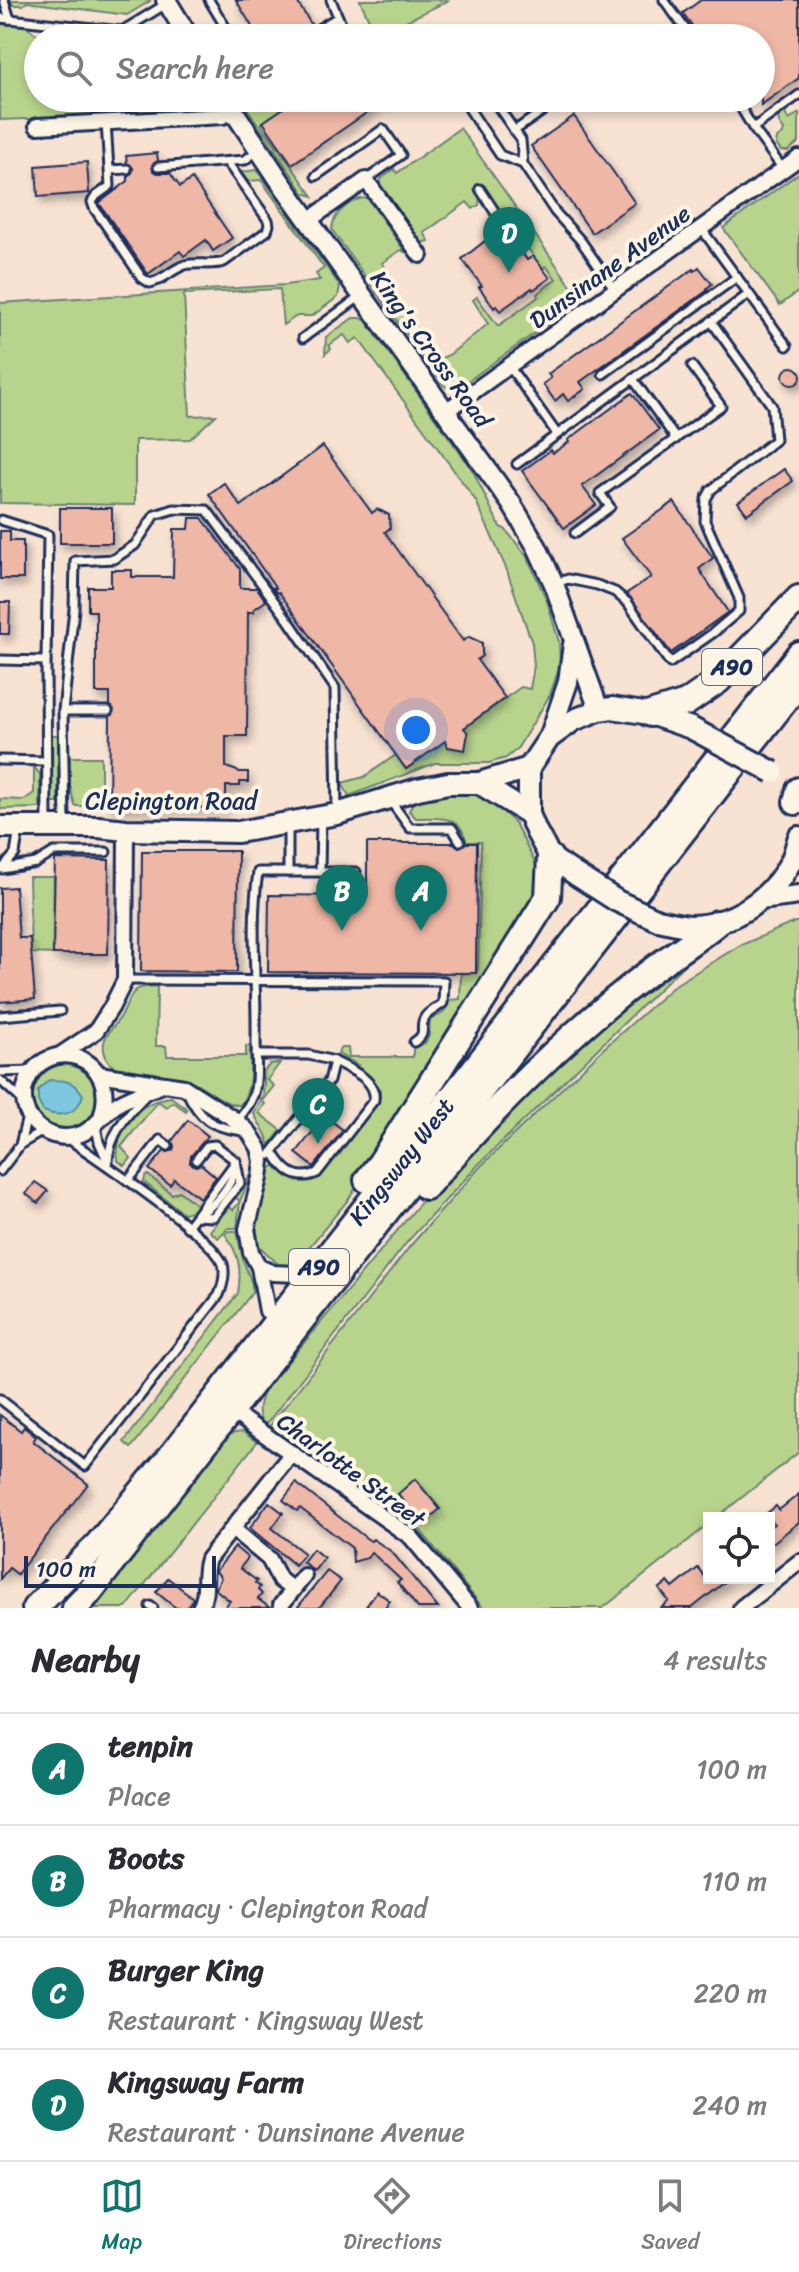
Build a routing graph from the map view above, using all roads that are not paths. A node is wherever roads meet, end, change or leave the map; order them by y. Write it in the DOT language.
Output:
graph roads {
  1 [pos="4,0"];
  2 [pos="209,0"];
  3 [pos="331,0"];
  4 [pos="664,0"];
  5 [pos="167,1"];
  6 [pos="338,17"];
  7 [pos="0,18"];
  8 [pos="10,19"];
  9 [pos="57,24"];
  10 [pos="132,24"];
  11 [pos="181,24"];
  12 [pos="224,24"];
  13 [pos="326,24"];
  14 [pos="341,24"];
  15 [pos="682,24"];
  16 [pos="799,95"];
  17 [pos="225,112"];
  18 [pos="234,112"];
  19 [pos="471,112"];
  20 [pos="501,112"];
  21 [pos="541,112"];
  22 [pos="743,112"];
  23 [pos="106,122"];
  24 [pos="37,126"];
  25 [pos="753,128"];
  26 [pos="514,131"];
  27 [pos="259,150"];
  28 [pos="799,158"];
  29 [pos="227,162"];
  30 [pos="523,164"];
  31 [pos="158,167"];
  32 [pos="127,169"];
  33 [pos="783,169"];
  34 [pos="110,170"];
  35 [pos="316,176"];
  36 [pos="366,180"];
  37 [pos="480,189"];
  38 [pos="309,220"];
  39 [pos="701,228"];
  40 [pos="506,229"];
  41 [pos="420,255"];
  42 [pos="737,277"];
  43 [pos="615,290"];
  44 [pos="749,294"];
  45 [pos="363,295"];
  46 [pos="711,321"];
  47 [pos="303,338"];
  48 [pos="787,346"];
  49 [pos="509,366"];
  50 [pos="692,366"];
  51 [pos="603,374"];
  52 [pos="633,379"];
  53 [pos="446,411"];
  54 [pos="557,434"];
  55 [pos="676,439"];
  56 [pos="517,464"];
  57 [pos="1,520"];
  58 [pos="575,533"];
  59 [pos="554,584"];
  60 [pos="799,598"];
  61 [pos="574,641"];
  62 [pos="799,654"];
  63 [pos="0,660"];
  64 [pos="46,661"];
  65 [pos="799,683"];
  66 [pos="599,710"];
  67 [pos="63,711"];
  68 [pos="108,711"];
  69 [pos="650,714"];
  70 [pos="549,738"];
  71 [pos="0,760"];
  72 [pos="46,761"];
  73 [pos="529,768"];
  74 [pos="479,783"];
  75 [pos="388,798"];
  76 [pos="798,801"];
  77 [pos="529,814"];
  78 [pos="329,816"];
  79 [pos="288,823"];
  80 [pos="10,827"];
  81 [pos="56,827"];
  82 [pos="126,830"];
  83 [pos="799,837"];
  84 [pos="460,841"];
  85 [pos="106,852"];
  86 [pos="550,857"];
  87 [pos="1,869"];
  88 [pos="288,872"];
  89 [pos="320,872"];
  90 [pos="356,872"];
  91 [pos="799,895"];
  92 [pos="760,900"];
  93 [pos="717,923"];
  94 [pos="125,980"];
  95 [pos="257,980"];
  96 [pos="60,1011"];
  97 [pos="0,1016"];
  98 [pos="96,1031"];
  99 [pos="414,1042"];
  100 [pos="60,1055"];
  101 [pos="256,1055"];
  102 [pos="334,1061"];
  103 [pos="96,1070"];
  104 [pos="32,1071"];
  105 [pos="0,1072"];
  106 [pos="0,1080"];
  107 [pos="159,1086"];
  108 [pos="184,1087"];
  109 [pos="26,1108"];
  110 [pos="98,1120"];
  111 [pos="237,1121"];
  112 [pos="43,1131"];
  113 [pos="249,1132"];
  114 [pos="65,1137"];
  115 [pos="20,1145"];
  116 [pos="168,1146"];
  117 [pos="268,1157"];
  118 [pos="196,1160"];
  119 [pos="236,1161"];
  120 [pos="110,1166"];
  121 [pos="0,1171"];
  122 [pos="128,1181"];
  123 [pos="196,1216"];
  124 [pos="187,1227"];
  125 [pos="259,1267"];
  126 [pos="297,1274"];
  127 [pos="267,1311"];
  128 [pos="0,1399"];
  129 [pos="231,1411"];
  130 [pos="292,1453"];
  131 [pos="233,1529"];
  132 [pos="797,1568"];
  133 [pos="304,1576"];
  134 [pos="293,1590"];
  135 [pos="281,1605"];
  136 [pos="35,1608"];
  137 [pos="75,1608"];
  138 [pos="200,1608"];
  139 [pos="470,1608"];
  140 [pos="741,1608"];
  1 -- 8 [label="lane"];
  2 -- 12 [label="lane"];
  3 -- 6 [label="lane"];
  4 -- 15 [label="lane"];
  5 -- 10 [label="lane"];
  5 -- 11 [label="street"];
  6 -- 13 [label="lane"];
  6 -- 14 [label="lane"];
  7 -- 8 [label="lane"];
  8 -- 9 [label="lane"];
  16 -- 25 [label="lane"];
  17 -- 23 [label="street"];
  18 -- 27 [label="street, King's Cross Road"];
  19 -- 30 [label="lane"];
  20 -- 26 [label="lane"];
  21 -- 26 [label="lane"];
  22 -- 25 [label="lane"];
  23 -- 24 [label="street"];
  23 -- 34 [label="lane"];
  25 -- 33 [label="lane"];
  26 -- 30 [label="lane"];
  27 -- 29 [label="lane"];
  27 -- 38 [label="street, King's Cross Road"];
  28 -- 33 [label="street, Dunsinane Avenue"];
  29 -- 31 [label="lane"];
  29 -- 34 [label="lane"];
  30 -- 43 [label="lane"];
  32 -- 34 [label="lane"];
  33 -- 39 [label="street, Dunsinane Avenue"];
  35 -- 36 [label="lane"];
  36 -- 38 [label="street"];
  36 -- 41 [label="street"];
  37 -- 40 [label="lane"];
  38 -- 45 [label="street, King's Cross Road"];
  39 -- 42 [label="lane"];
  39 -- 43 [label="street, Dunsinane Avenue"];
  42 -- 44 [label="lane"];
  42 -- 51 [label="lane"];
  43 -- 49 [label="street, Dunsinane Avenue"];
  44 -- 46 [label="lane"];
  44 -- 48 [label="lane"];
  45 -- 47 [label="lane"];
  45 -- 53 [label="street, King's Cross Road"];
  46 -- 52 [label="lane"];
  46 -- 59 [label="lane"];
  49 -- 53 [label="street, Dunsinane Avenue"];
  49 -- 54 [label="lane"];
  50 -- 55 [label="lane"];
  52 -- 54 [label="lane"];
  52 -- 55 [label="lane"];
  53 -- 59 [label="street, King's Cross Road"];
  54 -- 56 [label="lane"];
  55 -- 58 [label="lane"];
  57 -- 64 [label="lane"];
  59 -- 61 [label="street, King's Cross Road"];
  60 -- 69 [label="highway, A90"];
  61 -- 66 [label="street, King's Cross Road"];
  61 -- 70 [label="street"];
  62 -- 136 [label="highway, Kingsway West / A90"];
  63 -- 64 [label="lane"];
  64 -- 72 [label="lane"];
  65 -- 129 [label="highway, Kingsway West / A90"];
  66 -- 69 [label="main road"];
  66 -- 70 [label="main road"];
  67 -- 68 [label="lane"];
  67 -- 78 [label="lane"];
  67 -- 81 [label="lane"];
  69 -- 76 [label="main road, bridge"];
  70 -- 73 [label="main road"];
  71 -- 72 [label="lane"];
  72 -- 81 [label="lane"];
  73 -- 74 [label="main road, Clepington Road"];
  73 -- 77 [label="main road"];
  74 -- 75 [label="main road, Clepington Road"];
  74 -- 77 [label="main road"];
  75 -- 78 [label="main road, Clepington Road"];
  75 -- 84 [label="lane"];
  77 -- 86 [label="main road"];
  78 -- 79 [label="main road, Clepington Road"];
  78 -- 89 [label="lane"];
  79 -- 82 [label="main road, Clepington Road"];
  79 -- 88 [label="lane"];
  80 -- 81 [label="main road, Clepington Road"];
  80 -- 87 [label="lane"];
  81 -- 82 [label="main road, Clepington Road"];
  82 -- 94 [label="street"];
  83 -- 92 [label="main road"];
  85 -- 87 [label="lane"];
  86 -- 93 [label="main road, bridge"];
  86 -- 126 [label="highway, A90"];
  88 -- 89 [label="lane"];
  88 -- 95 [label="lane"];
  89 -- 90 [label="lane"];
  91 -- 92 [label="street"];
  92 -- 93 [label="main road"];
  93 -- 129 [label="highway, A90"];
  94 -- 95 [label="lane"];
  94 -- 98 [label="street"];
  95 -- 99 [label="lane"];
  95 -- 101 [label="lane"];
  96 -- 97 [label="lane"];
  98 -- 100 [label="street"];
  98 -- 103 [label="street"];
  100 -- 103 [label="street"];
  100 -- 104 [label="street"];
  101 -- 102 [label="lane"];
  101 -- 111 [label="lane"];
  102 -- 117 [label="lane"];
  102 -- 117 [label="lane"];
  103 -- 107 [label="street"];
  103 -- 110 [label="street"];
  104 -- 105 [label="lane"];
  104 -- 109 [label="street"];
  106 -- 109 [label="lane"];
  107 -- 108 [label="street"];
  107 -- 110 [label="street"];
  107 -- 120 [label="lane"];
  108 -- 111 [label="street"];
  108 -- 113 [label="lane"];
  109 -- 112 [label="street"];
  109 -- 115 [label="lane"];
  110 -- 114 [label="street"];
  110 -- 120 [label="lane"];
  111 -- 113 [label="street"];
  112 -- 114 [label="street"];
  112 -- 115 [label="lane"];
  113 -- 117 [label="street"];
  114 -- 120 [label="lane"];
  115 -- 121 [label="lane"];
  116 -- 122 [label="lane"];
  117 -- 125 [label="street"];
  118 -- 119 [label="lane"];
  119 -- 123 [label="lane"];
  119 -- 123 [label="lane"];
  120 -- 122 [label="lane"];
  122 -- 124 [label="lane"];
  123 -- 124 [label="lane"];
  124 -- 128 [label="lane"];
  125 -- 126 [label="street"];
  125 -- 127 [label="street"];
  126 -- 127 [label="highway, A90"];
  127 -- 136 [label="highway, A90"];
  129 -- 130 [label="street, Charlotte Street"];
  129 -- 137 [label="highway, Kingsway West / A90"];
  130 -- 131 [label="street"];
  130 -- 139 [label="street, Charlotte Street"];
  131 -- 134 [label="street"];
  131 -- 138 [label="street"];
  132 -- 140 [label="street"];
  133 -- 134 [label="street"];
  134 -- 135 [label="street"];
}
